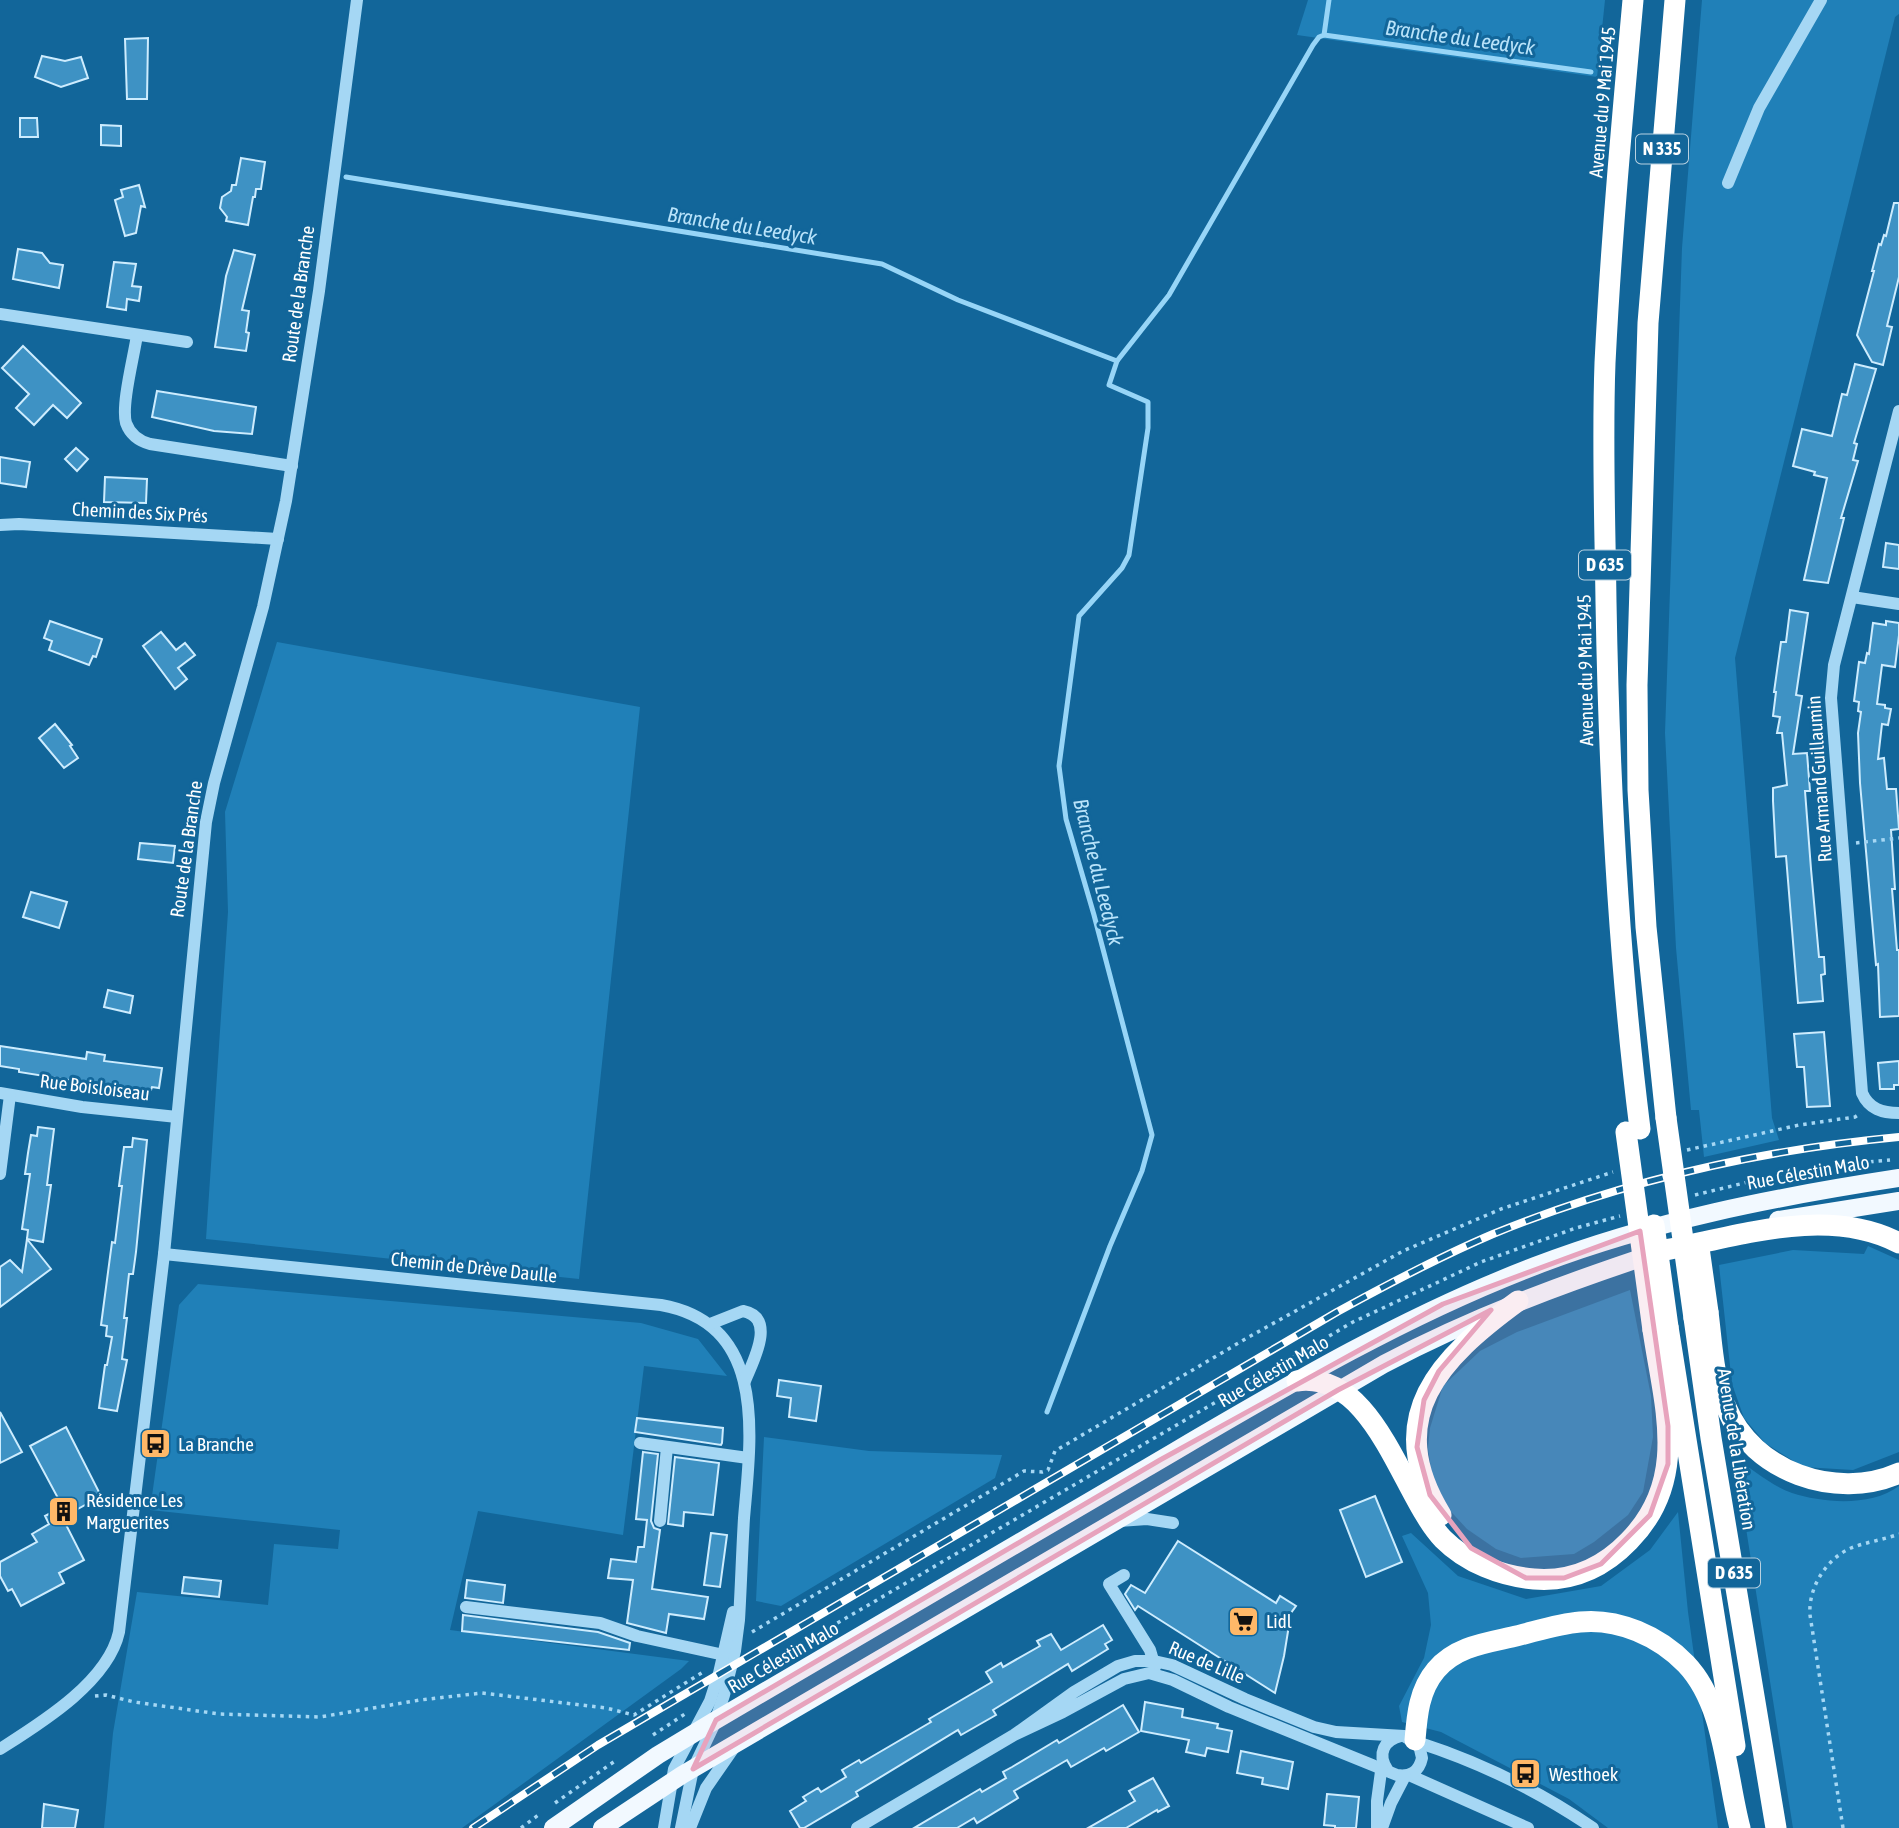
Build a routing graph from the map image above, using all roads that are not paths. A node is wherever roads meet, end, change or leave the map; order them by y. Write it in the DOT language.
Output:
graph roads {
  1 [pos="356,0"];
  2 [pos="1633,0"];
  3 [pos="1675,0"];
  4 [pos="1821,0"];
  5 [pos="1728,183"];
  6 [pos="1649,297"];
  7 [pos="0,314"];
  8 [pos="137,335"];
  9 [pos="187,342"];
  10 [pos="1899,411"];
  11 [pos="292,466"];
  12 [pos="0,525"];
  13 [pos="278,539"];
  14 [pos="1852,597"];
  15 [pos="1899,604"];
  16 [pos="5,1094"];
  17 [pos="1899,1113"];
  18 [pos="177,1117"];
  19 [pos="0,1174"];
  20 [pos="1899,1178"];
  21 [pos="1899,1201"];
  22 [pos="1899,1243"];
  23 [pos="1660,1251"];
  24 [pos="164,1254"];
  25 [pos="1518,1301"];
  26 [pos="1701,1315"];
  27 [pos="710,1324"];
  28 [pos="1661,1328"];
  29 [pos="745,1381"];
  30 [pos="1297,1381"];
  31 [pos="1338,1390"];
  32 [pos="640,1443"];
  33 [pos="667,1447"];
  34 [pos="748,1458"];
  35 [pos="1899,1473"];
  36 [pos="660,1521"];
  37 [pos="1115,1521"];
  38 [pos="1173,1523"];
  39 [pos="1125,1574"];
  40 [pos="1525,1578"];
  41 [pos="739,1591"];
  42 [pos="466,1606"];
  43 [pos="724,1655"];
  44 [pos="1155,1667"];
  45 [pos="716,1720"];
  46 [pos="690,1736"];
  47 [pos="741,1740"];
  48 [pos="1411,1740"];
  49 [pos="0,1749"];
  50 [pos="1384,1767"];
  51 [pos="693,1769"];
  52 [pos="1407,1776"];
  53 [pos="671,1782"];
  54 [pos="553,1828"];
  55 [pos="602,1828"];
  56 [pos="664,1828"];
  57 [pos="681,1828"];
  58 [pos="690,1828"];
  59 [pos="857,1828"];
  60 [pos="1380,1828"];
  61 [pos="1528,1828"];
  62 [pos="1593,1828"];
  63 [pos="1740,1828"];
  64 [pos="1749,1828"];
  65 [pos="1776,1828"];
  1 -- 11 [label="street, Route de la Branche"];
  2 -- 28 [label="highway, Avenue du 9 Mai 1945 / D 635, bridge"];
  3 -- 6 [label="highway, N 335"];
  4 -- 5 [label="street"];
  6 -- 26 [label="highway, Avenue de la Libération / D 635, bridge"];
  7 -- 8 [label="street"];
  8 -- 9 [label="street"];
  8 -- 11 [label="street"];
  10 -- 14 [label="street, Rue Armand Guillaumin"];
  11 -- 13 [label="street, Route de la Branche"];
  12 -- 13 [label="street, Chemin des Six Prés"];
  13 -- 18 [label="street, Route de la Branche"];
  14 -- 15 [label="street"];
  14 -- 17 [label="street, Rue Armand Guillaumin"];
  16 -- 18 [label="street, Rue Boisloiseau"];
  16 -- 19 [label="street, Rue Boisloiseau"];
  18 -- 24 [label="street, Route de la Branche"];
  20 -- 30 [label="main road, Rue Célestin Malo"];
  21 -- 23 [label="main road"];
  22 -- 23 [label="highway"];
  23 -- 25 [label="main road"];
  24 -- 27 [label="street, Chemin de Drève Daulle"];
  24 -- 49 [label="street, Route de la Branche"];
  25 -- 31 [label="main road"];
  25 -- 40 [label="highway"];
  26 -- 35 [label="highway"];
  26 -- 65 [label="highway, Avenue de la Libération / D 635"];
  27 -- 29 [label="street, Chemin de Drève Daulle"];
  27 -- 29 [label="street"];
  28 -- 40 [label="highway"];
  28 -- 64 [label="highway, D 635"];
  29 -- 34 [label="street, Rue Célestin Malo"];
  30 -- 31 [label="highway"];
  30 -- 45 [label="main road, Rue Célestin Malo"];
  31 -- 37 [label="main road"];
  31 -- 40 [label="highway"];
  32 -- 33 [label="street"];
  33 -- 34 [label="street"];
  33 -- 36 [label="street"];
  34 -- 41 [label="street, Rue Célestin Malo"];
  37 -- 38 [label="street"];
  37 -- 47 [label="main road"];
  39 -- 44 [label="street"];
  41 -- 43 [label="street, Rue Célestin Malo"];
  41 -- 45 [label="street, Rue Célestin Malo"];
  42 -- 43 [label="street"];
  43 -- 46 [label="street, Rue Célestin Malo"];
  44 -- 48 [label="street, Rue de Lille"];
  44 -- 50 [label="street, Rue de Lille"];
  44 -- 59 [label="street, Rue de Lille"];
  45 -- 46 [label="main road, Rue Célestin Malo"];
  45 -- 51 [label="street, Rue Célestin Malo"];
  46 -- 51 [label="street, Rue Célestin Malo"];
  46 -- 53 [label="street, Rue Célestin Malo"];
  46 -- 54 [label="main road"];
  47 -- 51 [label="main road"];
  47 -- 58 [label="street"];
  48 -- 50 [label="street"];
  48 -- 52 [label="street"];
  48 -- 62 [label="street, Rue de Lille"];
  48 -- 63 [label="highway"];
  50 -- 52 [label="street, Rue de Lille"];
  50 -- 60 [label="street"];
  51 -- 53 [label="main road"];
  51 -- 57 [label="street, Rue Célestin Malo"];
  52 -- 60 [label="street"];
  52 -- 61 [label="street, Rue de Lille"];
  53 -- 55 [label="main road"];
  53 -- 56 [label="street, Rue Célestin Malo"];
}
